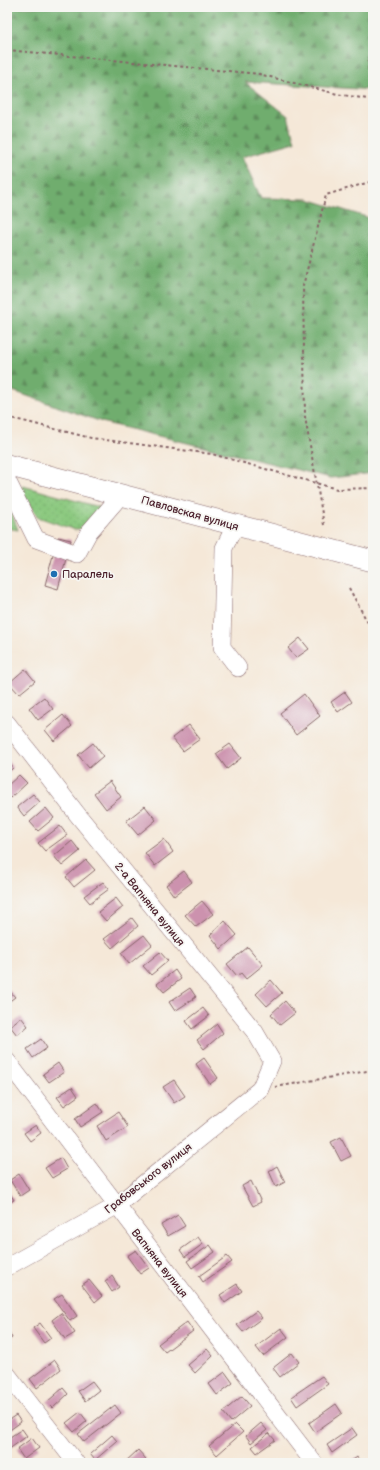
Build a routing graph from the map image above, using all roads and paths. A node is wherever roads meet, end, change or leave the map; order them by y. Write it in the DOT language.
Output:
graph roads {
  1 [pos="370,7"];
  2 [pos="7,50"];
  3 [pos="373,85"];
  4 [pos="373,100"];
  5 [pos="373,181"];
  6 [pos="7,417"];
  7 [pos="7,465"];
  8 [pos="7,480"];
  9 [pos="373,488"];
  10 [pos="122,494"];
  11 [pos="324,525"];
  12 [pos="235,526"];
  13 [pos="373,561"];
  14 [pos="349,588"];
  15 [pos="373,628"];
  16 [pos="238,668"];
  17 [pos="7,723"];
  18 [pos="7,1061"];
  19 [pos="373,1070"];
  20 [pos="260,1089"];
  21 [pos="116,1206"];
  22 [pos="7,1267"];
  23 [pos="7,1374"];
  24 [pos="76,1463"];
  25 [pos="314,1463"];
  1 -- 3 [label="path"];
  2 -- 4 [label="path"];
  5 -- 11 [label="path"];
  6 -- 9 [label="path"];
  7 -- 10 [label="main road, Павловская вулиця"];
  8 -- 10 [label="street"];
  10 -- 12 [label="main road, Павловская вулиця"];
  12 -- 13 [label="main road, Павловская вулиця"];
  12 -- 16 [label="street"];
  14 -- 15 [label="path"];
  17 -- 20 [label="street, 2-а Вапняна вулиця"];
  18 -- 21 [label="street, Вапняна вулиця"];
  19 -- 20 [label="path"];
  20 -- 21 [label="street, Грабовського вулиця"];
  21 -- 22 [label="street, Грабовського вулиця"];
  21 -- 25 [label="street, Вапняна вулиця"];
  23 -- 24 [label="street"];
}
